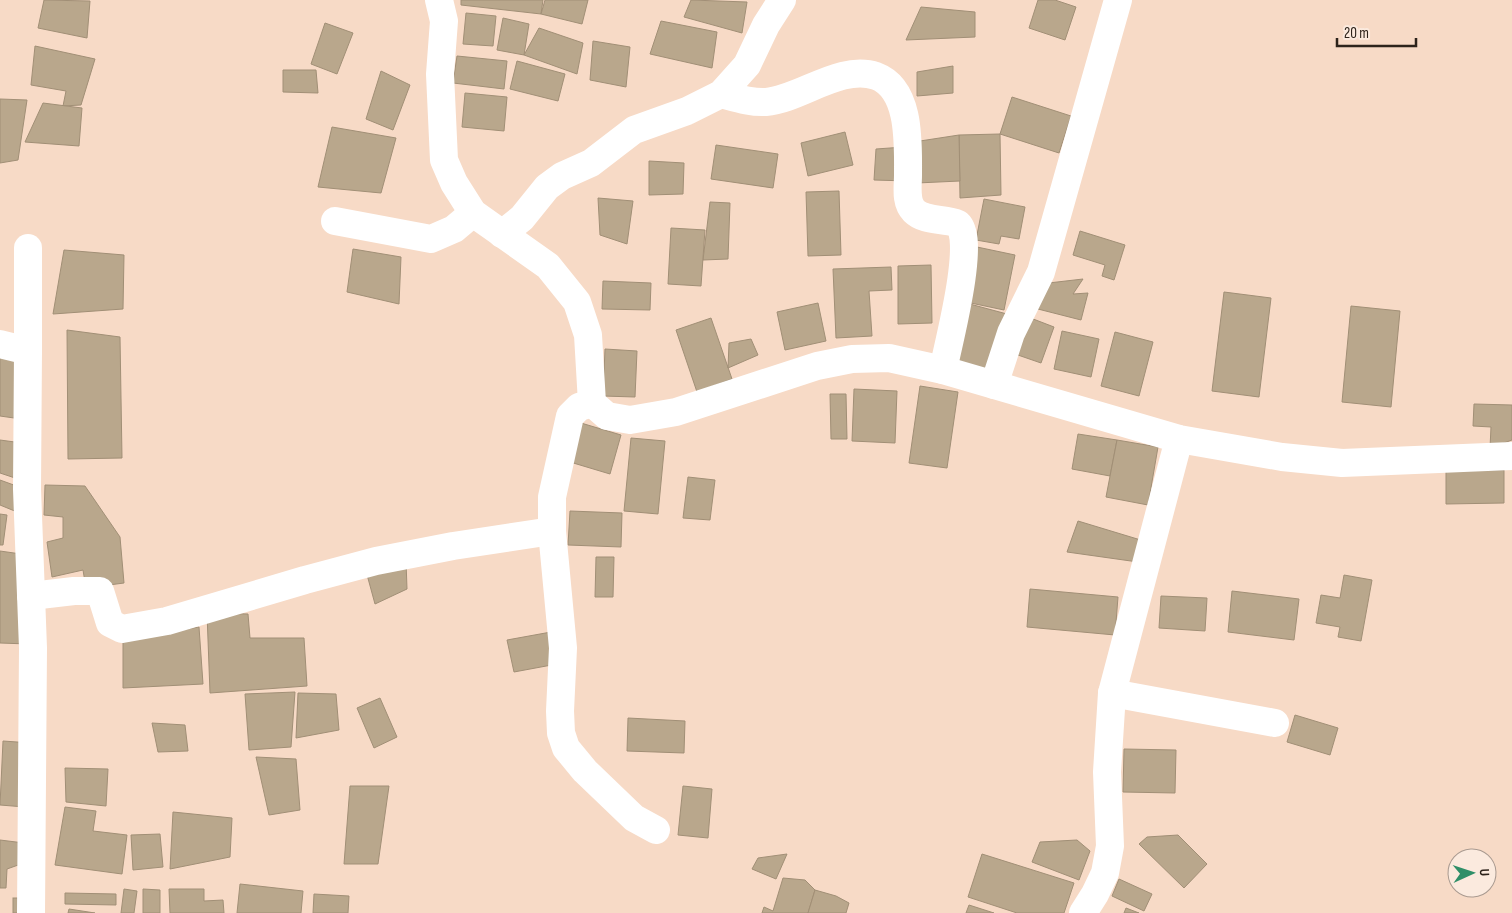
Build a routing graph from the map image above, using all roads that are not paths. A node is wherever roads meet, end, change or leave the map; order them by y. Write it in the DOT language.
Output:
graph roads {
  1 [pos="439,0"];
  2 [pos="782,0"];
  3 [pos="1118,0"];
  4 [pos="721,94"];
  5 [pos="473,213"];
  6 [pos="336,221"];
  7 [pos="502,234"];
  8 [pos="28,248"];
  9 [pos="0,344"];
  10 [pos="28,351"];
  11 [pos="943,370"];
  12 [pos="994,385"];
  13 [pos="592,403"];
  14 [pos="1179,439"];
  15 [pos="1512,456"];
  16 [pos="552,531"];
  17 [pos="31,596"];
  18 [pos="1112,693"];
  19 [pos="1276,723"];
  20 [pos="656,830"];
  21 [pos="31,913"];
  22 [pos="1083,913"];
  1 -- 5 [label="street"];
  2 -- 4 [label="street"];
  3 -- 12 [label="street"];
  4 -- 7 [label="street"];
  4 -- 11 [label="street"];
  5 -- 6 [label="street"];
  5 -- 7 [label="street"];
  7 -- 13 [label="street"];
  8 -- 10 [label="street"];
  9 -- 10 [label="street"];
  10 -- 17 [label="street"];
  11 -- 12 [label="street"];
  11 -- 13 [label="street"];
  12 -- 14 [label="street"];
  13 -- 16 [label="street"];
  14 -- 15 [label="street"];
  14 -- 18 [label="street"];
  16 -- 17 [label="street"];
  16 -- 20 [label="street"];
  17 -- 21 [label="street"];
  18 -- 19 [label="street"];
  18 -- 22 [label="street"];
}
